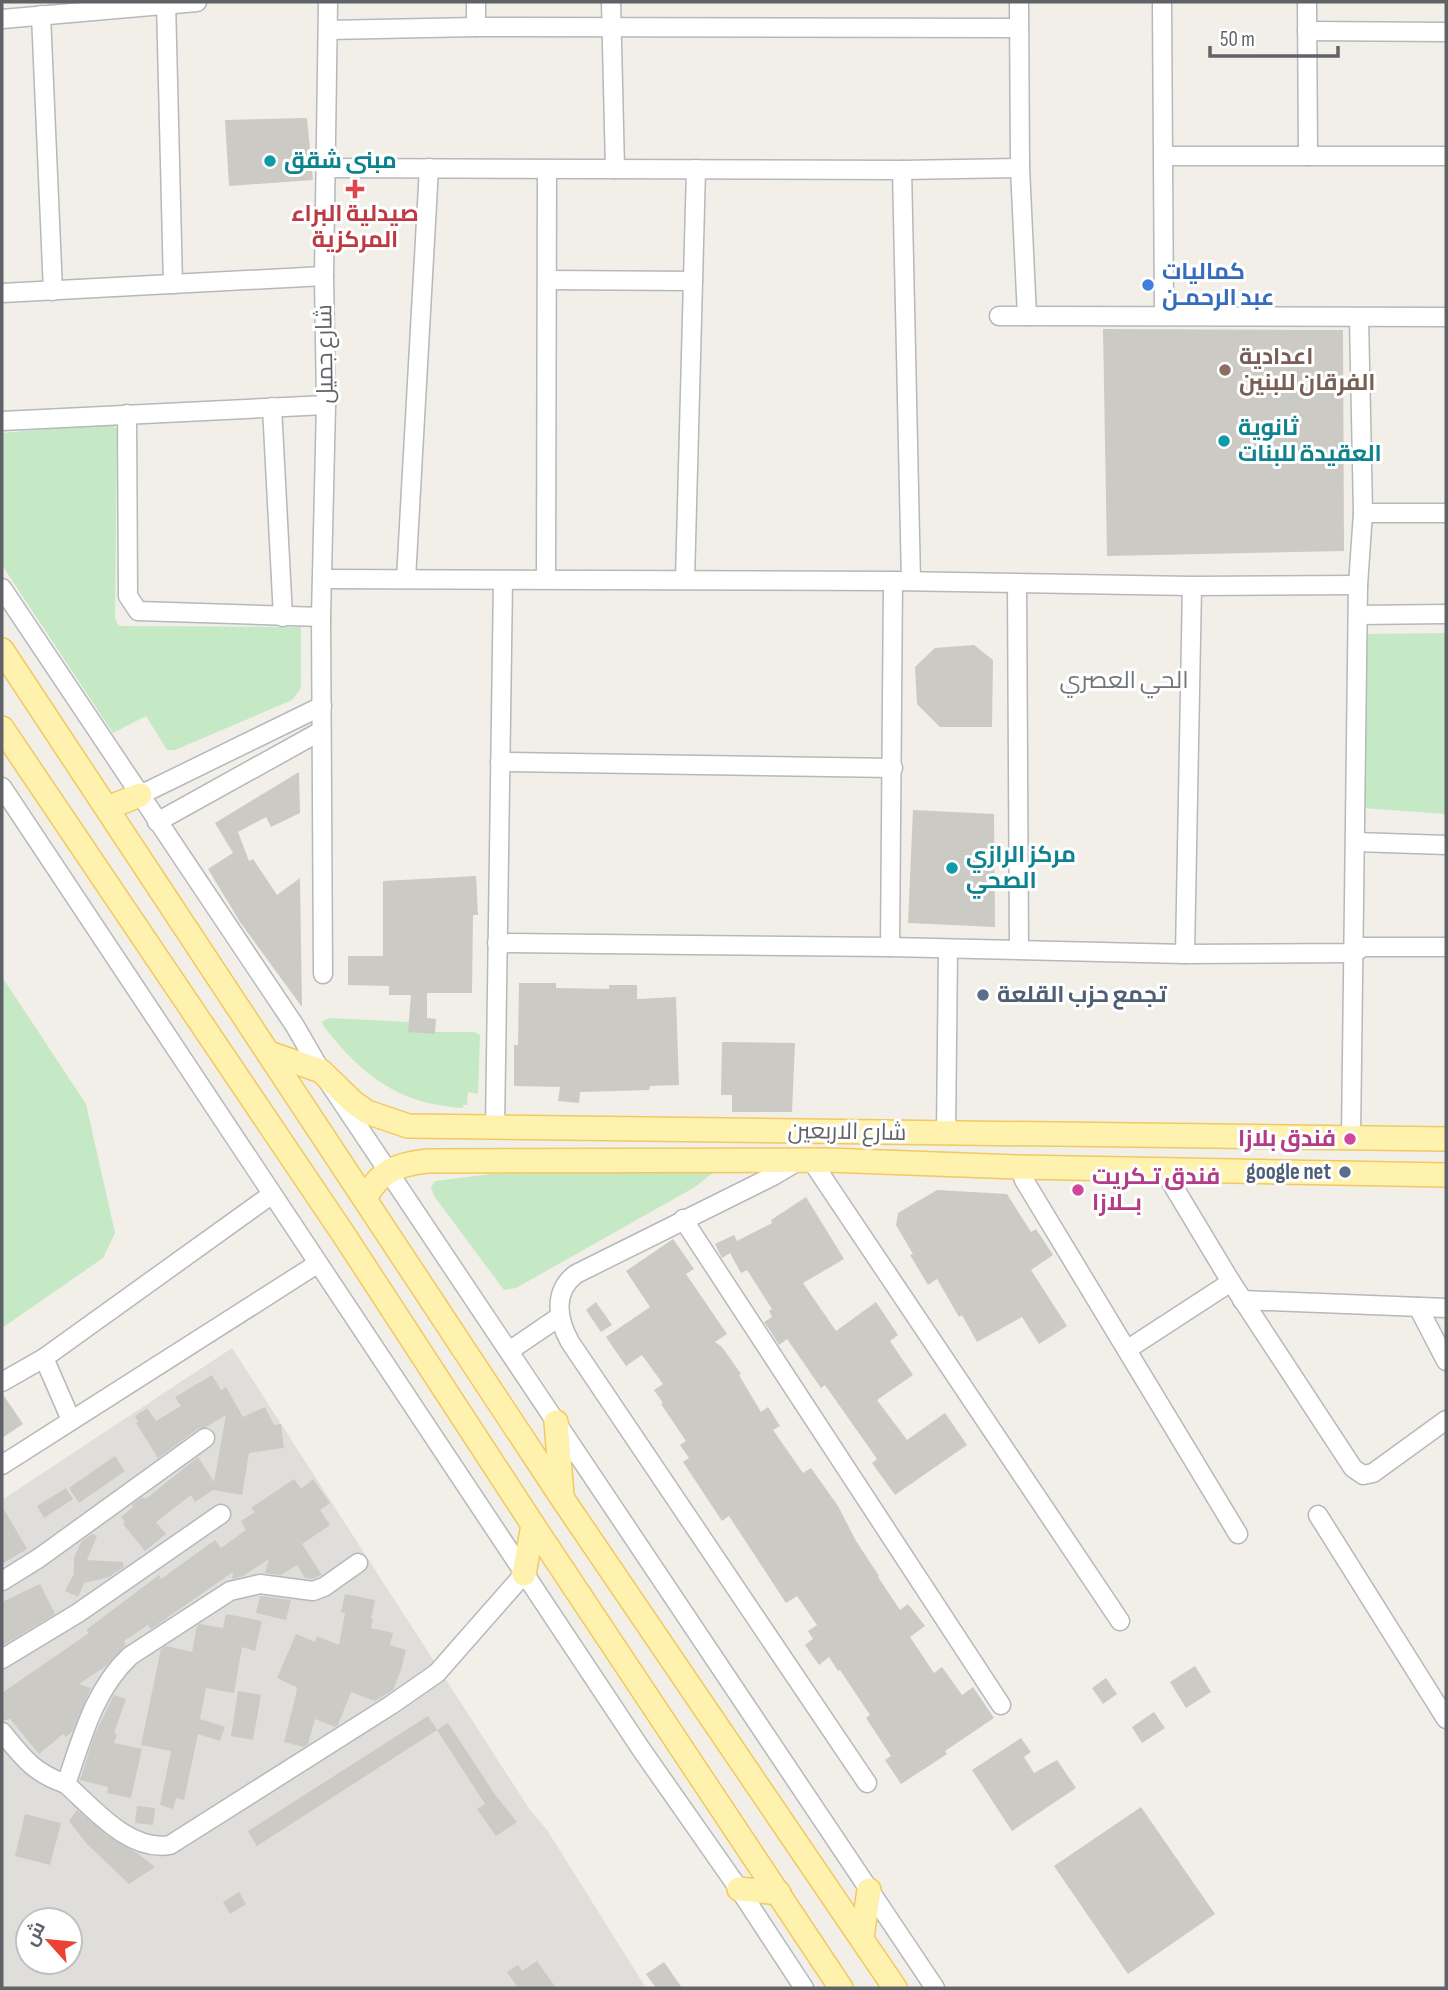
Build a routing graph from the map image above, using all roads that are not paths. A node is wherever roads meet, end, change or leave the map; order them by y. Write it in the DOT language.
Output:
graph roads {
  1 [pos="197,2"];
  2 [pos="328,2"];
  3 [pos="476,2"];
  4 [pos="611,2"];
  5 [pos="1019,2"];
  6 [pos="1162,2"];
  7 [pos="1307,2"];
  8 [pos="166,3"];
  9 [pos="41,15"];
  10 [pos="2,19"];
  11 [pos="612,26"];
  12 [pos="476,27"];
  13 [pos="1019,28"];
  14 [pos="328,30"];
  15 [pos="1307,31"];
  16 [pos="1446,32"];
  17 [pos="1164,156"];
  18 [pos="1308,156"];
  19 [pos="1446,156"];
  20 [pos="326,168"];
  21 [pos="429,168"];
  22 [pos="1020,168"];
  23 [pos="547,169"];
  24 [pos="615,169"];
  25 [pos="696,169"];
  26 [pos="902,170"];
  27 [pos="324,276"];
  28 [pos="547,280"];
  29 [pos="693,281"];
  30 [pos="173,284"];
  31 [pos="53,291"];
  32 [pos="2,293"];
  33 [pos="999,316"];
  34 [pos="1027,316"];
  35 [pos="1164,316"];
  36 [pos="1446,317"];
  37 [pos="1359,318"];
  38 [pos="326,405"];
  39 [pos="272,407"];
  40 [pos="127,414"];
  41 [pos="2,421"];
  42 [pos="1363,513"];
  43 [pos="1446,513"];
  44 [pos="322,579"];
  45 [pos="407,579"];
  46 [pos="546,579"];
  47 [pos="503,580"];
  48 [pos="685,580"];
  49 [pos="902,581"];
  50 [pos="1017,584"];
  51 [pos="1358,584"];
  52 [pos="1192,586"];
  53 [pos="2,588"];
  54 [pos="1446,614"];
  55 [pos="1358,615"];
  56 [pos="283,617"];
  57 [pos="321,617"];
  58 [pos="2,650"];
  59 [pos="322,706"];
  60 [pos="2,728"];
  61 [pos="321,731"];
  62 [pos="500,762"];
  63 [pos="893,768"];
  64 [pos="2,787"];
  65 [pos="139,795"];
  66 [pos="107,808"];
  67 [pos="158,822"];
  68 [pos="1356,842"];
  69 [pos="1446,845"];
  70 [pos="497,943"];
  71 [pos="890,947"];
  72 [pos="1446,947"];
  73 [pos="1019,949"];
  74 [pos="948,950"];
  75 [pos="1354,953"];
  76 [pos="1185,954"];
  77 [pos="323,974"];
  78 [pos="269,1053"];
  79 [pos="321,1071"];
  80 [pos="495,1128"];
  81 [pos="829,1132"];
  82 [pos="946,1134"];
  83 [pos="1351,1138"];
  84 [pos="1446,1139"];
  85 [pos="813,1160"];
  86 [pos="1019,1167"];
  87 [pos="1163,1169"];
  88 [pos="390,1171"];
  89 [pos="1446,1175"];
  90 [pos="271,1195"];
  91 [pos="365,1199"];
  92 [pos="682,1219"];
  93 [pos="317,1264"];
  94 [pos="1231,1282"];
  95 [pos="1242,1300"];
  96 [pos="1418,1307"];
  97 [pos="1446,1308"];
  98 [pos="559,1317"];
  99 [pos="1128,1349"];
  100 [pos="509,1351"];
  101 [pos="44,1358"];
  102 [pos="1446,1361"];
  103 [pos="2,1382"];
  104 [pos="71,1420"];
  105 [pos="556,1422"];
  106 [pos="1443,1430"];
  107 [pos="205,1438"];
  108 [pos="2,1465"];
  109 [pos="562,1498"];
  110 [pos="221,1514"];
  111 [pos="1318,1515"];
  112 [pos="533,1525"];
  113 [pos="1238,1534"];
  114 [pos="358,1563"];
  115 [pos="524,1573"];
  116 [pos="2,1581"];
  117 [pos="1120,1621"];
  118 [pos="2,1659"];
  119 [pos="1001,1705"];
  120 [pos="1446,1719"];
  121 [pos="2,1732"];
  122 [pos="867,1783"];
  123 [pos="66,1784"];
  124 [pos="739,1889"];
  125 [pos="869,1890"];
  126 [pos="779,1893"];
  127 [pos="862,1937"];
  128 [pos="804,1988"];
  129 [pos="841,1988"];
  130 [pos="895,1988"];
  131 [pos="934,1988"];
  1 -- 8 [label="street"];
  2 -- 14 [label="street, شارع جميل"];
  3 -- 12 [label="street"];
  4 -- 11 [label="street"];
  5 -- 13 [label="street"];
  6 -- 17 [label="street"];
  7 -- 15 [label="street"];
  8 -- 9 [label="street"];
  8 -- 30 [label="street"];
  9 -- 10 [label="street"];
  9 -- 31 [label="street"];
  11 -- 12 [label="street"];
  11 -- 13 [label="street"];
  11 -- 24 [label="street"];
  12 -- 14 [label="street"];
  13 -- 22 [label="street"];
  14 -- 20 [label="street, شارع جميل"];
  15 -- 16 [label="street"];
  15 -- 18 [label="street"];
  17 -- 18 [label="street"];
  17 -- 35 [label="street"];
  18 -- 19 [label="street"];
  20 -- 21 [label="street"];
  20 -- 27 [label="street, شارع جميل"];
  21 -- 23 [label="street"];
  21 -- 45 [label="street"];
  22 -- 26 [label="street"];
  22 -- 34 [label="street"];
  23 -- 24 [label="street"];
  23 -- 28 [label="street"];
  24 -- 25 [label="street"];
  25 -- 26 [label="street"];
  25 -- 29 [label="street"];
  26 -- 49 [label="street"];
  27 -- 30 [label="street"];
  27 -- 38 [label="street, شارع جميل"];
  28 -- 29 [label="street"];
  28 -- 46 [label="street"];
  29 -- 48 [label="street"];
  30 -- 31 [label="street"];
  31 -- 32 [label="street"];
  33 -- 34 [label="street"];
  34 -- 35 [label="street"];
  35 -- 37 [label="street"];
  36 -- 37 [label="street"];
  37 -- 42 [label="street"];
  38 -- 39 [label="street"];
  38 -- 44 [label="street, شارع جميل"];
  39 -- 40 [label="street"];
  39 -- 56 [label="street"];
  40 -- 41 [label="street"];
  40 -- 56 [label="street"];
  42 -- 43 [label="street"];
  42 -- 51 [label="street"];
  44 -- 45 [label="street"];
  44 -- 57 [label="street, شارع جميل"];
  45 -- 47 [label="street"];
  46 -- 47 [label="street"];
  46 -- 48 [label="street"];
  47 -- 62 [label="street"];
  48 -- 49 [label="street"];
  49 -- 50 [label="street"];
  49 -- 63 [label="street"];
  50 -- 52 [label="street"];
  50 -- 73 [label="street"];
  51 -- 52 [label="street"];
  51 -- 55 [label="street"];
  52 -- 76 [label="street"];
  53 -- 65 [label="street"];
  54 -- 55 [label="street"];
  55 -- 68 [label="street"];
  56 -- 57 [label="street"];
  57 -- 59 [label="street, شارع جميل"];
  58 -- 66 [label="main road"];
  59 -- 61 [label="street, شارع جميل"];
  59 -- 65 [label="street"];
  60 -- 112 [label="main road"];
  61 -- 67 [label="street"];
  61 -- 77 [label="street, شارع جميل"];
  62 -- 63 [label="street"];
  62 -- 70 [label="street"];
  63 -- 71 [label="street"];
  64 -- 90 [label="street"];
  65 -- 66 [label="main road"];
  65 -- 67 [label="street"];
  66 -- 78 [label="main road"];
  67 -- 79 [label="street"];
  68 -- 69 [label="street"];
  68 -- 75 [label="street"];
  70 -- 71 [label="street"];
  70 -- 80 [label="street"];
  71 -- 74 [label="street"];
  72 -- 75 [label="street"];
  73 -- 74 [label="street"];
  73 -- 76 [label="street"];
  74 -- 82 [label="street"];
  75 -- 76 [label="street"];
  75 -- 83 [label="street"];
  78 -- 79 [label="main road, شارع الاربعين"];
  78 -- 91 [label="main road"];
  79 -- 80 [label="main road, شارع الاربعين"];
  79 -- 88 [label="street"];
  80 -- 81 [label="main road, شارع الاربعين"];
  81 -- 82 [label="main road, شارع الاربعين"];
  81 -- 85 [label="main road"];
  82 -- 83 [label="main road, شارع الاربعين"];
  83 -- 84 [label="main road, شارع الاربعين"];
  85 -- 86 [label="main road, شارع الاربعين"];
  85 -- 88 [label="main road, شارع الاربعين"];
  85 -- 92 [label="street"];
  85 -- 117 [label="street"];
  86 -- 87 [label="main road, شارع الاربعين"];
  86 -- 99 [label="street"];
  87 -- 89 [label="main road, شارع الاربعين"];
  87 -- 94 [label="street"];
  88 -- 91 [label="main road"];
  88 -- 100 [label="street"];
  90 -- 93 [label="street"];
  90 -- 101 [label="street"];
  91 -- 109 [label="main road"];
  92 -- 98 [label="street"];
  92 -- 119 [label="street"];
  93 -- 104 [label="street"];
  93 -- 115 [label="street"];
  94 -- 95 [label="street"];
  94 -- 99 [label="street"];
  95 -- 96 [label="street"];
  95 -- 106 [label="street"];
  96 -- 97 [label="street"];
  96 -- 102 [label="street"];
  98 -- 100 [label="street"];
  98 -- 122 [label="street"];
  99 -- 113 [label="street"];
  100 -- 105 [label="street"];
  101 -- 103 [label="street"];
  101 -- 104 [label="street"];
  104 -- 108 [label="street"];
  105 -- 109 [label="main road"];
  105 -- 125 [label="street"];
  107 -- 116 [label="street"];
  109 -- 127 [label="main road"];
  110 -- 118 [label="street"];
  111 -- 120 [label="street"];
  112 -- 115 [label="main road"];
  112 -- 126 [label="main road"];
  114 -- 123 [label="street"];
  115 -- 123 [label="street"];
  115 -- 124 [label="street"];
  121 -- 123 [label="street"];
  124 -- 126 [label="main road"];
  124 -- 128 [label="street"];
  125 -- 127 [label="main road"];
  125 -- 131 [label="street"];
  126 -- 129 [label="main road"];
  127 -- 130 [label="main road"];
}
